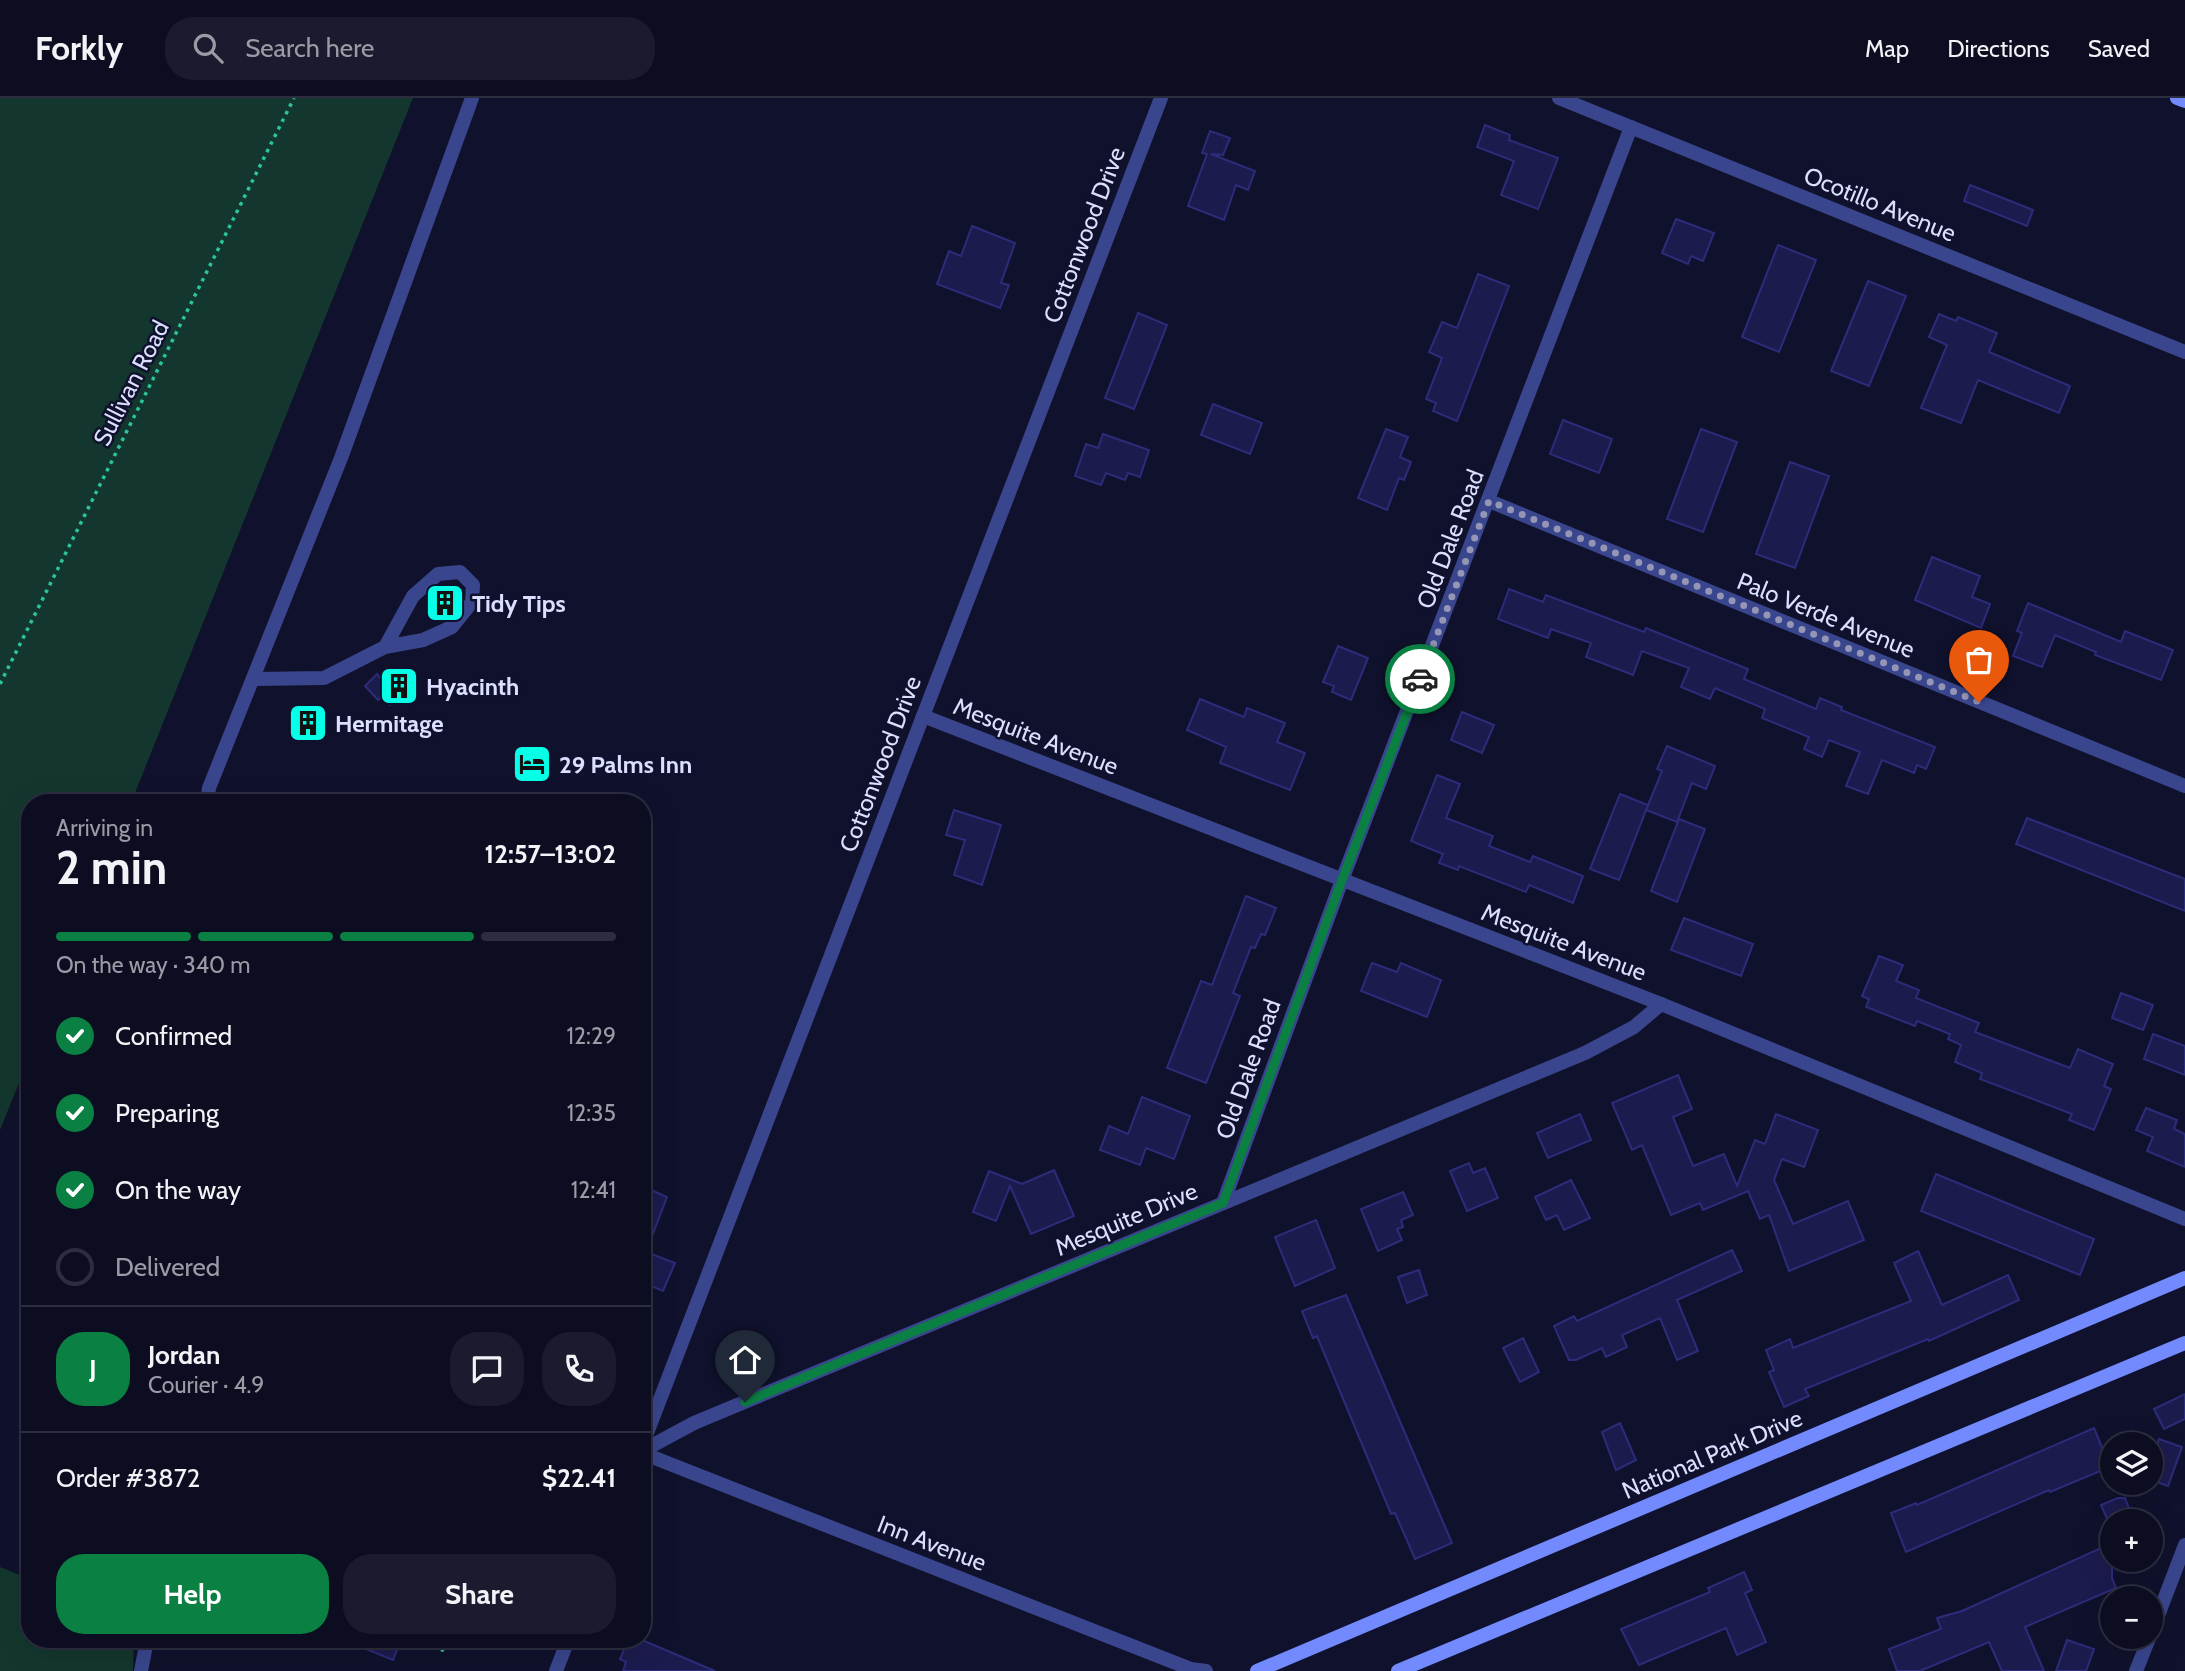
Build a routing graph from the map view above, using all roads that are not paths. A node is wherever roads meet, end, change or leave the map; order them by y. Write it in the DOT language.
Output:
graph roads {
  1 [pos="472,98"];
  2 [pos="1161,98"];
  3 [pos="1559,98"];
  4 [pos="2177,98"];
  5 [pos="2185,101"];
  6 [pos="1631,127"];
  7 [pos="2185,352"];
  8 [pos="1489,501"];
  9 [pos="385,647"];
  10 [pos="253,679"];
  11 [pos="923,716"];
  12 [pos="2185,786"];
  13 [pos="208,794"];
  14 [pos="1342,880"];
  15 [pos="1661,1004"];
  16 [pos="1223,1203"];
  17 [pos="2185,1219"];
  18 [pos="2185,1278"];
  19 [pos="2185,1343"];
  20 [pos="651,1426"];
  21 [pos="651,1445"];
  22 [pos="651,1454"];
  23 [pos="2185,1545"];
  24 [pos="2163,1602"];
  25 [pos="145,1648"];
  26 [pos="565,1648"];
  27 [pos="2145,1649"];
  28 [pos="141,1671"];
  29 [pos="556,1671"];
  30 [pos="1206,1671"];
  31 [pos="1257,1671"];
  32 [pos="1398,1671"];
  33 [pos="2136,1671"];
  1 -- 10 [label="street"];
  2 -- 11 [label="street, Cottonwood Drive"];
  3 -- 6 [label="street, Ocotillo Avenue"];
  4 -- 5 [label="street"];
  6 -- 7 [label="street, Ocotillo Avenue"];
  6 -- 8 [label="street, Old Dale Road"];
  8 -- 12 [label="street, Palo Verde Avenue"];
  8 -- 14 [label="street, Old Dale Road"];
  9 -- 9 [label="street"];
  9 -- 10 [label="street"];
  10 -- 13 [label="street"];
  11 -- 14 [label="street, Mesquite Avenue"];
  11 -- 20 [label="street, Cottonwood Drive"];
  14 -- 15 [label="street, Mesquite Avenue"];
  14 -- 16 [label="street, Old Dale Road"];
  15 -- 16 [label="street, Mesquite Drive"];
  15 -- 17 [label="street, Mesquite Avenue"];
  16 -- 21 [label="street, Mesquite Drive"];
  18 -- 31 [label="street, National Park Drive"];
  19 -- 32 [label="street"];
  22 -- 30 [label="street, Inn Avenue"];
  23 -- 24 [label="street"];
  25 -- 28 [label="street"];
  26 -- 29 [label="street"];
  27 -- 33 [label="street"];
}
